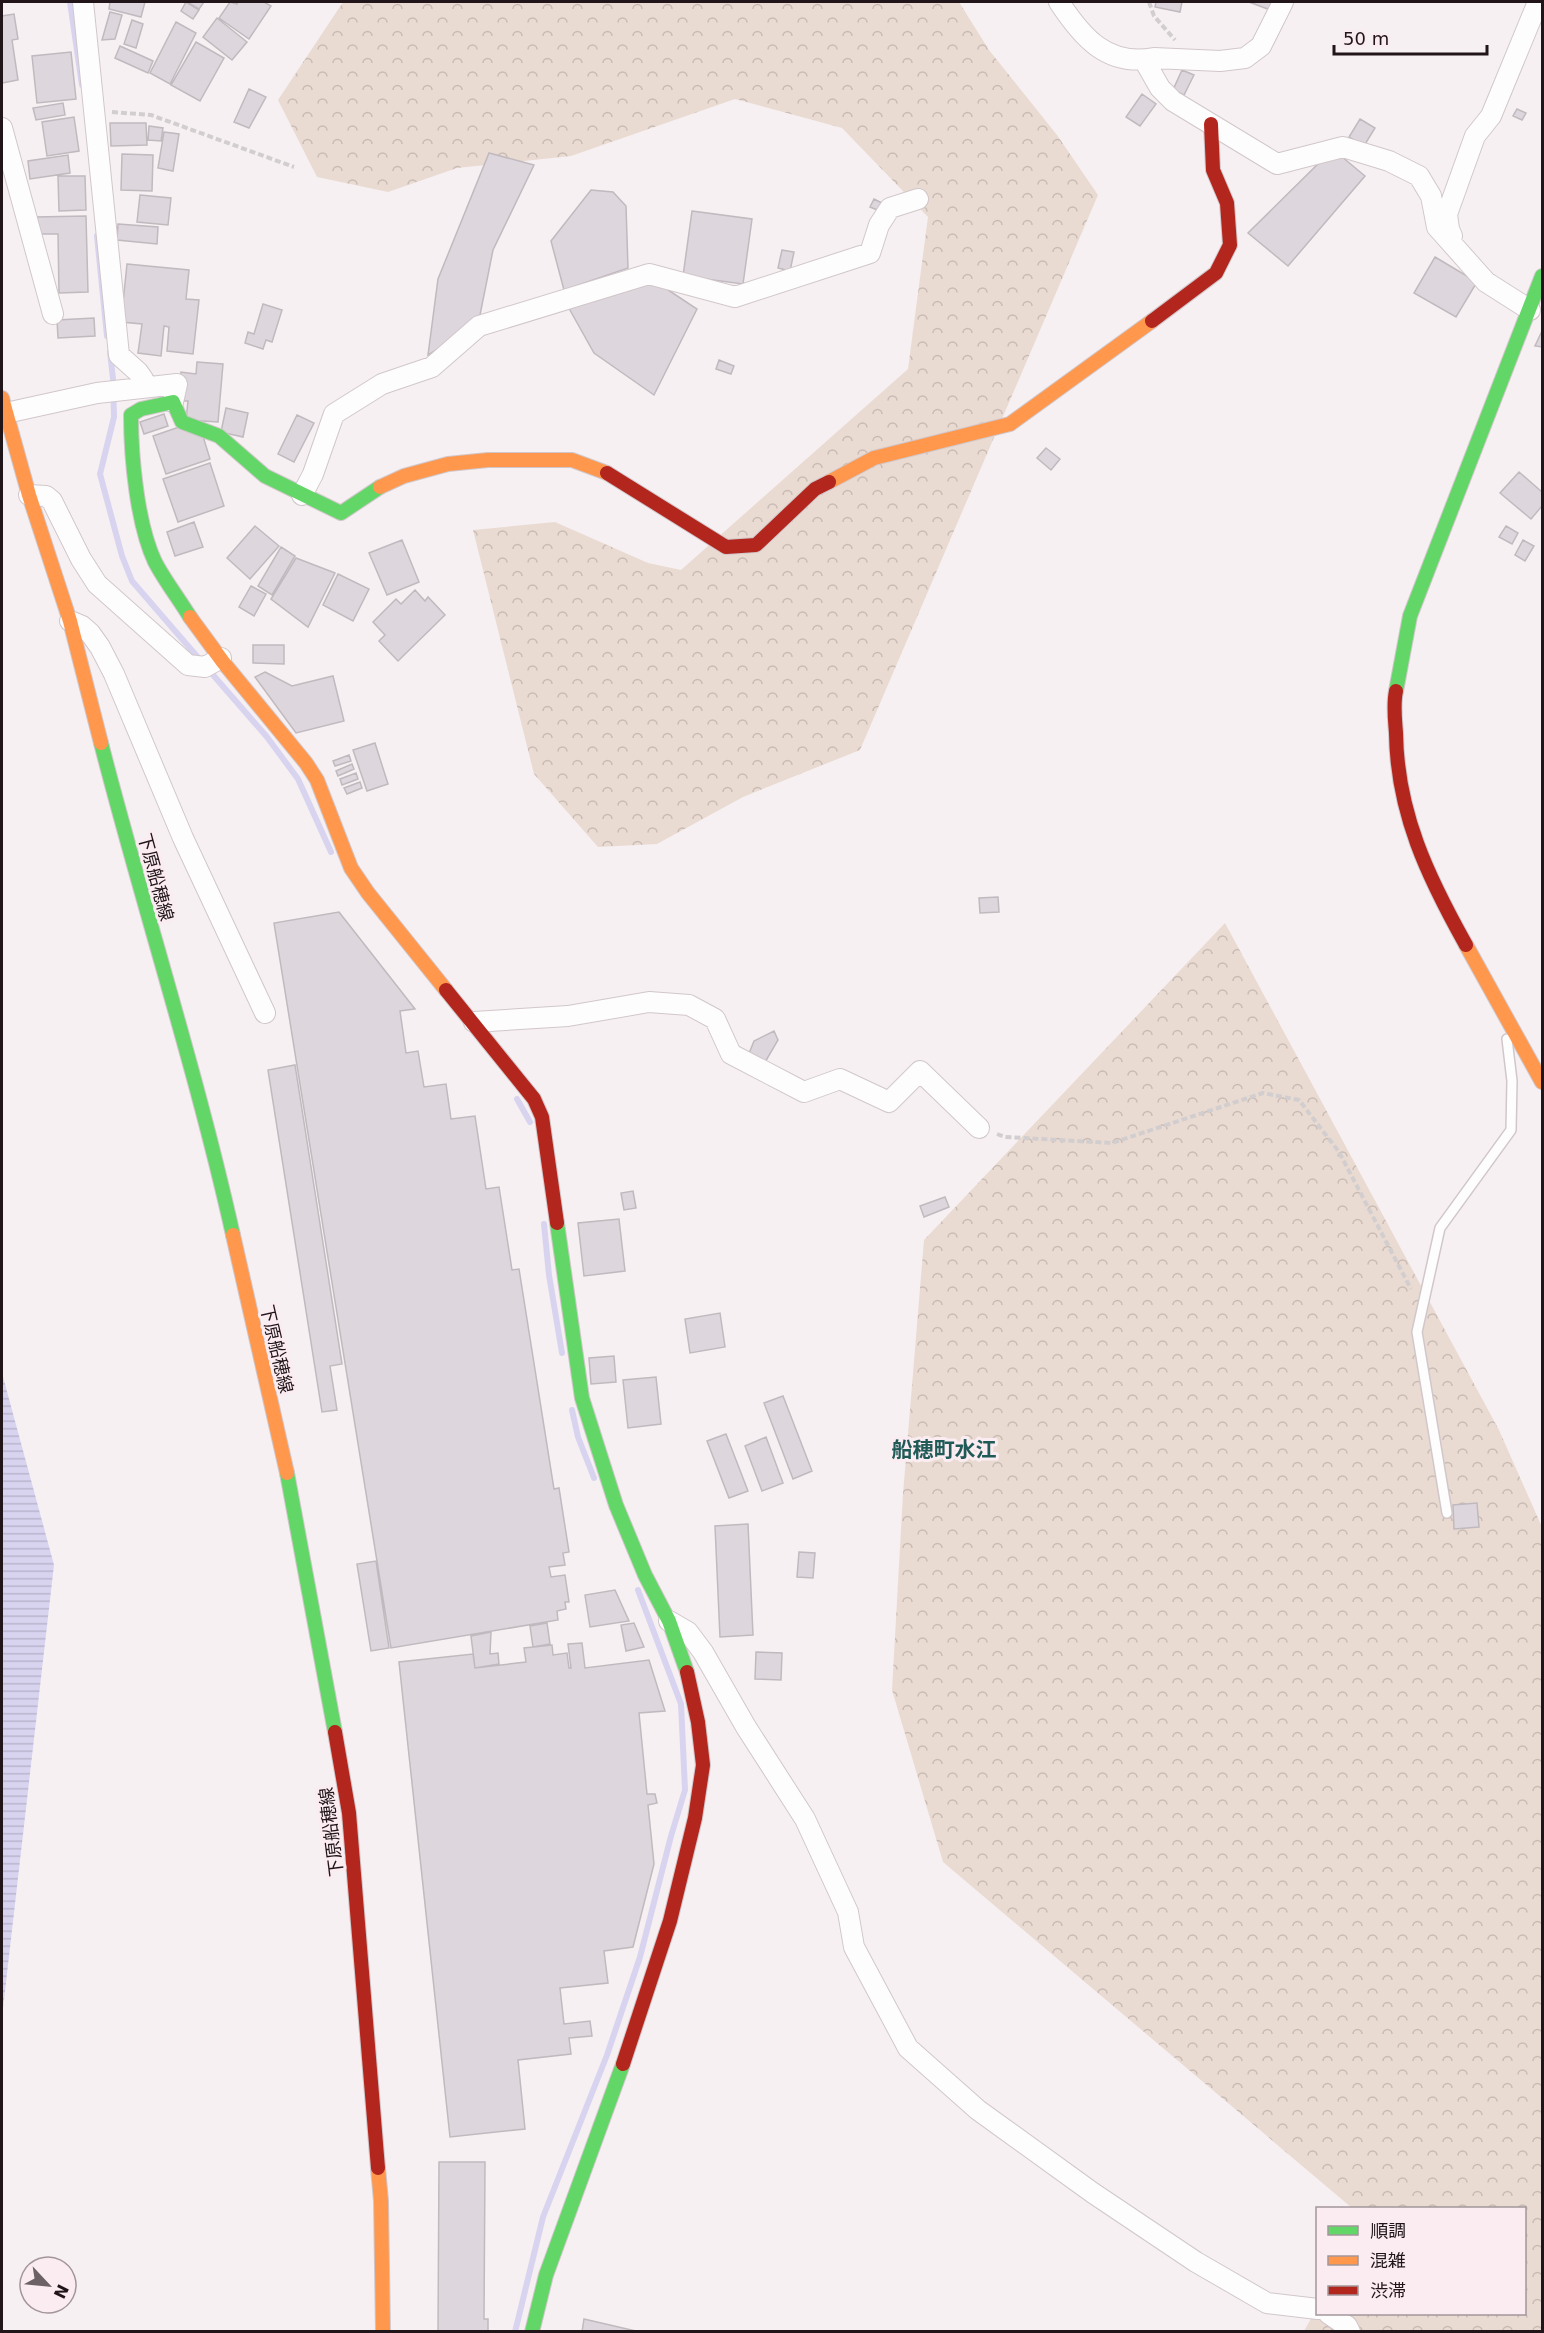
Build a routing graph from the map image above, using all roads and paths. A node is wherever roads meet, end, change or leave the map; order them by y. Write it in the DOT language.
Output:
graph roads {
  1 [pos="1059,2"];
  2 [pos="1149,2"];
  3 [pos="1283,2"];
  4 [pos="1538,2"];
  5 [pos="87,5"];
  6 [pos="1149,59"];
  7 [pos="95,110"];
  8 [pos="1211,124"];
  9 [pos="2,128"];
  10 [pos="294,167"];
  11 [pos="918,199"];
  12 [pos="1459,250"];
  13 [pos="1542,276"];
  14 [pos="1530,310"];
  15 [pos="53,314"];
  16 [pos="142,395"];
  17 [pos="174,402"];
  18 [pos="4,406"];
  19 [pos="29,495"];
  20 [pos="302,495"];
  21 [pos="70,621"];
  22 [pos="213,663"];
  23 [pos="1503,1012"];
  24 [pos="265,1013"];
  25 [pos="474,1022"];
  26 [pos="1542,1082"];
  27 [pos="979,1128"];
  28 [pos="1424,1299"];
  29 [pos="1447,1513"];
  30 [pos="669,1621"];
  31 [pos="1316,2309"];
  32 [pos="1332,2315"];
  33 [pos="383,2331"];
  34 [pos="532,2331"];
  35 [pos="1350,2331"];
  1 -- 6 [label="street"];
  2 -- 6 [label="path"];
  3 -- 6 [label="street"];
  4 -- 12 [label="street"];
  5 -- 7 [label="street"];
  6 -- 8 [label="street"];
  7 -- 10 [label="path"];
  7 -- 16 [label="street"];
  8 -- 12 [label="street"];
  8 -- 20 [label="street"];
  9 -- 15 [label="street"];
  11 -- 20 [label="street"];
  12 -- 14 [label="street"];
  13 -- 14 [label="street"];
  14 -- 23 [label="street"];
  16 -- 17 [label="street"];
  16 -- 22 [label="street"];
  17 -- 18 [label="street"];
  17 -- 20 [label="street"];
  18 -- 19 [label="street, 下原船穂線"];
  19 -- 21 [label="street, 下原船穂線"];
  19 -- 22 [label="street"];
  21 -- 24 [label="street"];
  21 -- 33 [label="street, 下原船穂線"];
  22 -- 25 [label="street"];
  23 -- 26 [label="street"];
  23 -- 28 [label="lane"];
  25 -- 27 [label="street"];
  25 -- 30 [label="street"];
  27 -- 28 [label="path"];
  28 -- 29 [label="lane"];
  30 -- 31 [label="street"];
  30 -- 34 [label="street"];
  32 -- 35 [label="street"];
}
